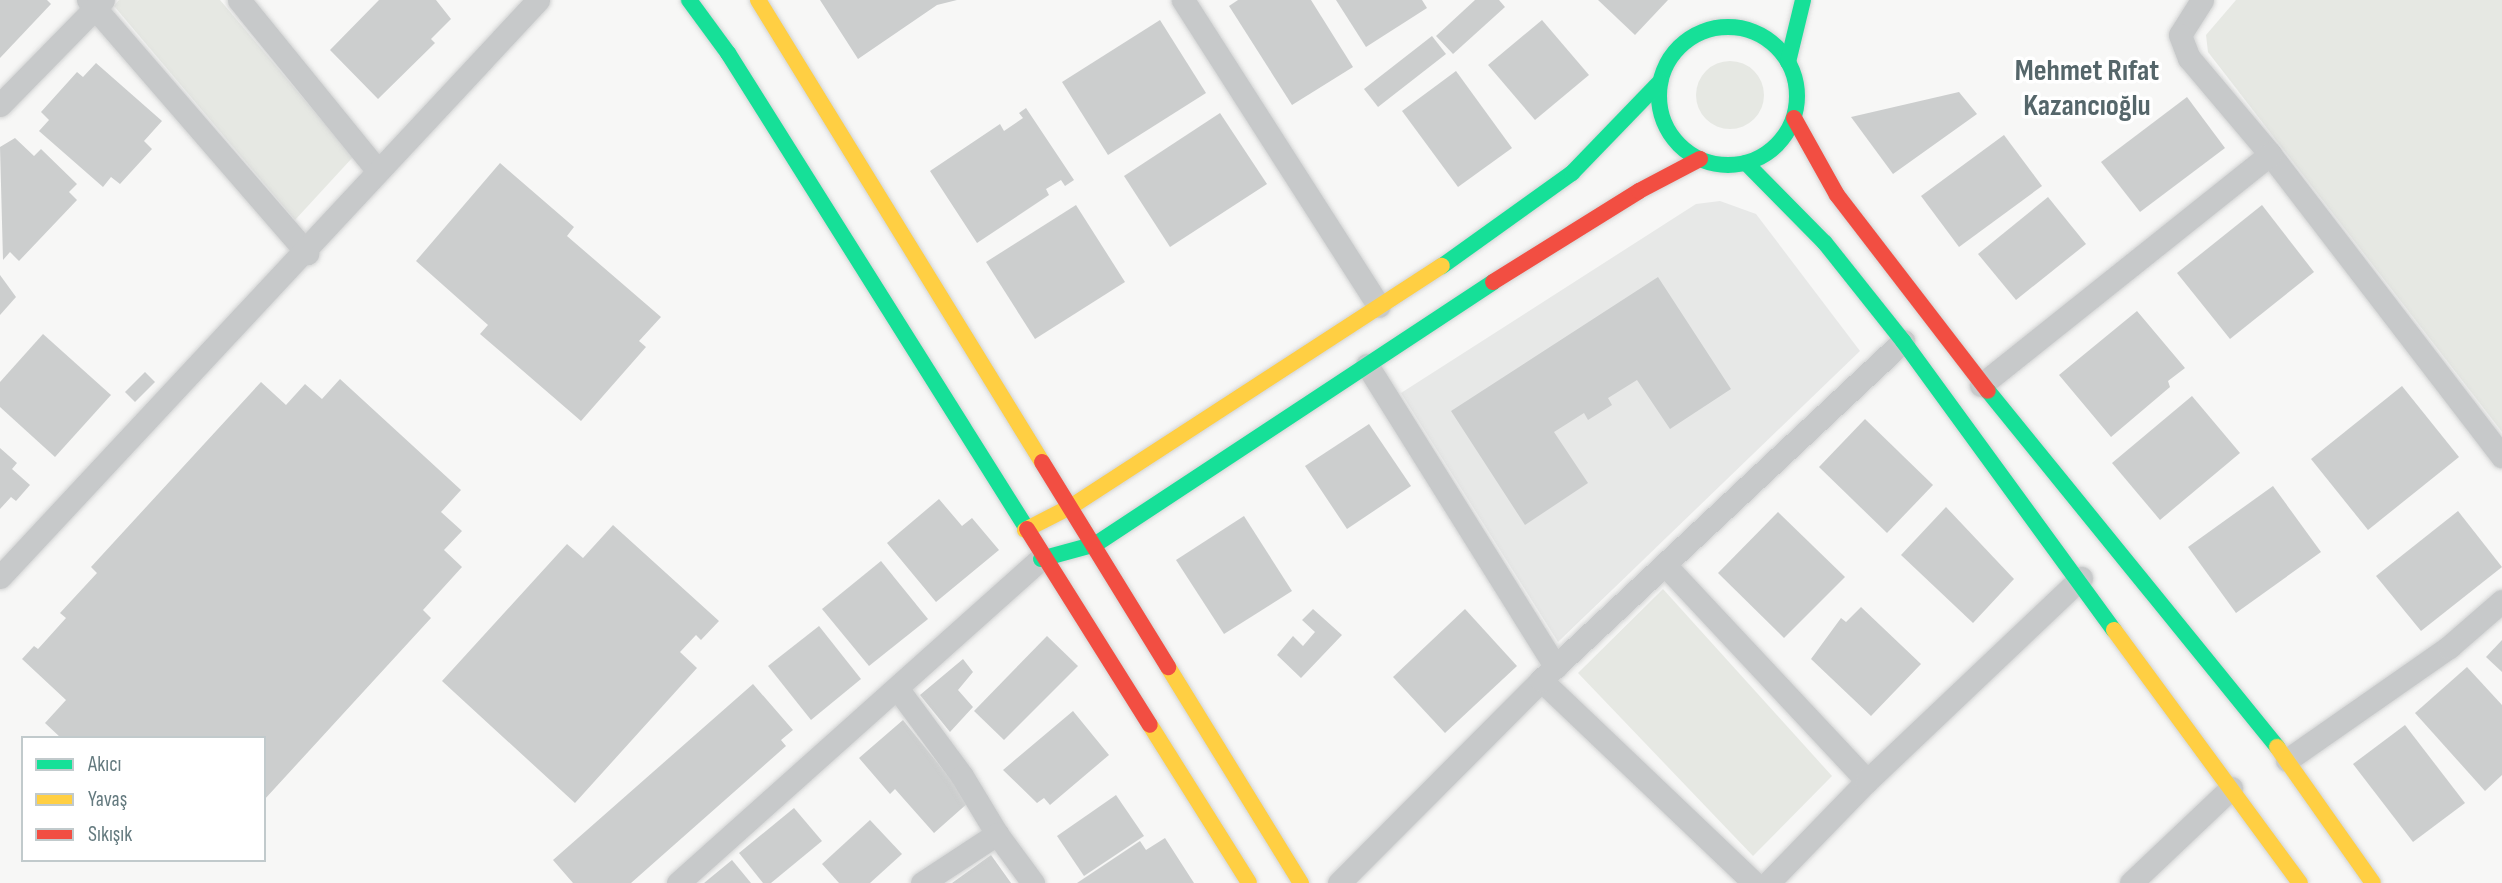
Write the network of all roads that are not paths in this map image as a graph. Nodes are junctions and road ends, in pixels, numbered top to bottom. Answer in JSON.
{"nodes":[{"id":1,"x":239,"y":0,"type":"edge"},
{"id":2,"x":538,"y":0,"type":"edge"},
{"id":3,"x":689,"y":0,"type":"edge"},
{"id":4,"x":758,"y":0,"type":"edge"},
{"id":5,"x":1803,"y":0,"type":"edge"},
{"id":6,"x":2202,"y":0,"type":"edge"},
{"id":7,"x":95,"y":3,"type":"edge"},
{"id":8,"x":1194,"y":4,"type":"edge"},
{"id":9,"x":1732,"y":9,"type":"dead end"},
{"id":10,"x":1723,"y":27,"type":"junction"},
{"id":11,"x":1788,"y":62,"type":"junction"},
{"id":12,"x":1660,"y":82,"type":"junction"},
{"id":13,"x":0,"y":105,"type":"edge"},
{"id":14,"x":1794,"y":118,"type":"junction"},
{"id":15,"x":2270,"y":154,"type":"junction"},
{"id":16,"x":1700,"y":159,"type":"junction"},
{"id":17,"x":1746,"y":163,"type":"junction"},
{"id":18,"x":378,"y":171,"type":"junction"},
{"id":19,"x":307,"y":253,"type":"junction"},
{"id":20,"x":1379,"y":306,"type":"junction"},
{"id":21,"x":1903,"y":341,"type":"junction"},
{"id":22,"x":1367,"y":365,"type":"junction"},
{"id":23,"x":1981,"y":385,"type":"junction"},
{"id":24,"x":2502,"y":456,"type":"edge"},
{"id":25,"x":1072,"y":506,"type":"junction"},
{"id":26,"x":1025,"y":530,"type":"junction"},
{"id":27,"x":1096,"y":544,"type":"junction"},
{"id":28,"x":1041,"y":559,"type":"junction"},
{"id":29,"x":1666,"y":566,"type":"junction"},
{"id":30,"x":0,"y":577,"type":"edge"},
{"id":31,"x":2081,"y":578,"type":"junction"},
{"id":32,"x":2502,"y":601,"type":"edge"},
{"id":33,"x":1548,"y":673,"type":"junction"},
{"id":34,"x":897,"y":688,"type":"junction"},
{"id":35,"x":2287,"y":760,"type":"junction"},
{"id":36,"x":1867,"y":781,"type":"junction"},
{"id":37,"x":2231,"y":788,"type":"junction"},
{"id":38,"x":997,"y":834,"type":"junction"},
{"id":39,"x":678,"y":883,"type":"edge"},
{"id":40,"x":922,"y":883,"type":"edge"},
{"id":41,"x":1033,"y":883,"type":"edge"},
{"id":42,"x":1249,"y":883,"type":"edge"},
{"id":43,"x":1301,"y":883,"type":"edge"},
{"id":44,"x":1339,"y":883,"type":"edge"},
{"id":45,"x":1754,"y":883,"type":"edge"},
{"id":46,"x":1768,"y":883,"type":"edge"},
{"id":47,"x":2131,"y":883,"type":"edge"},
{"id":48,"x":2300,"y":883,"type":"edge"},
{"id":49,"x":2373,"y":883,"type":"edge"}],
"edges":[{"from":1,"to":18,"type":"street"},
{"from":2,"to":18,"type":"street"},
{"from":3,"to":26,"type":"street"},
{"from":4,"to":25,"type":"street"},
{"from":5,"to":11,"type":"street"},
{"from":6,"to":15,"type":"street"},
{"from":7,"to":13,"type":"street"},
{"from":7,"to":19,"type":"street"},
{"from":8,"to":20,"type":"street"},
{"from":9,"to":10,"type":"street"},
{"from":10,"to":11,"type":"street"},
{"from":10,"to":12,"type":"street"},
{"from":11,"to":14,"type":"street"},
{"from":12,"to":16,"type":"street"},
{"from":12,"to":20,"type":"street"},
{"from":14,"to":17,"type":"street"},
{"from":14,"to":23,"type":"street"},
{"from":15,"to":23,"type":"street"},
{"from":15,"to":24,"type":"street"},
{"from":16,"to":17,"type":"street"},
{"from":16,"to":22,"type":"street"},
{"from":17,"to":21,"type":"street"},
{"from":18,"to":19,"type":"street"},
{"from":19,"to":30,"type":"street"},
{"from":20,"to":25,"type":"street"},
{"from":21,"to":29,"type":"street"},
{"from":21,"to":31,"type":"street"},
{"from":22,"to":27,"type":"street"},
{"from":22,"to":33,"type":"street"},
{"from":23,"to":35,"type":"street"},
{"from":25,"to":26,"type":"street"},
{"from":25,"to":27,"type":"street"},
{"from":26,"to":28,"type":"street"},
{"from":27,"to":28,"type":"street"},
{"from":27,"to":43,"type":"street"},
{"from":28,"to":34,"type":"street"},
{"from":28,"to":42,"type":"street"},
{"from":29,"to":33,"type":"street"},
{"from":29,"to":36,"type":"street"},
{"from":31,"to":36,"type":"street"},
{"from":31,"to":37,"type":"street"},
{"from":32,"to":35,"type":"street"},
{"from":33,"to":44,"type":"street"},
{"from":33,"to":45,"type":"street"},
{"from":34,"to":38,"type":"street"},
{"from":34,"to":39,"type":"street"},
{"from":35,"to":49,"type":"street"},
{"from":36,"to":46,"type":"street"},
{"from":37,"to":47,"type":"street"},
{"from":37,"to":48,"type":"street"},
{"from":38,"to":40,"type":"street"},
{"from":38,"to":41,"type":"street"}]}
